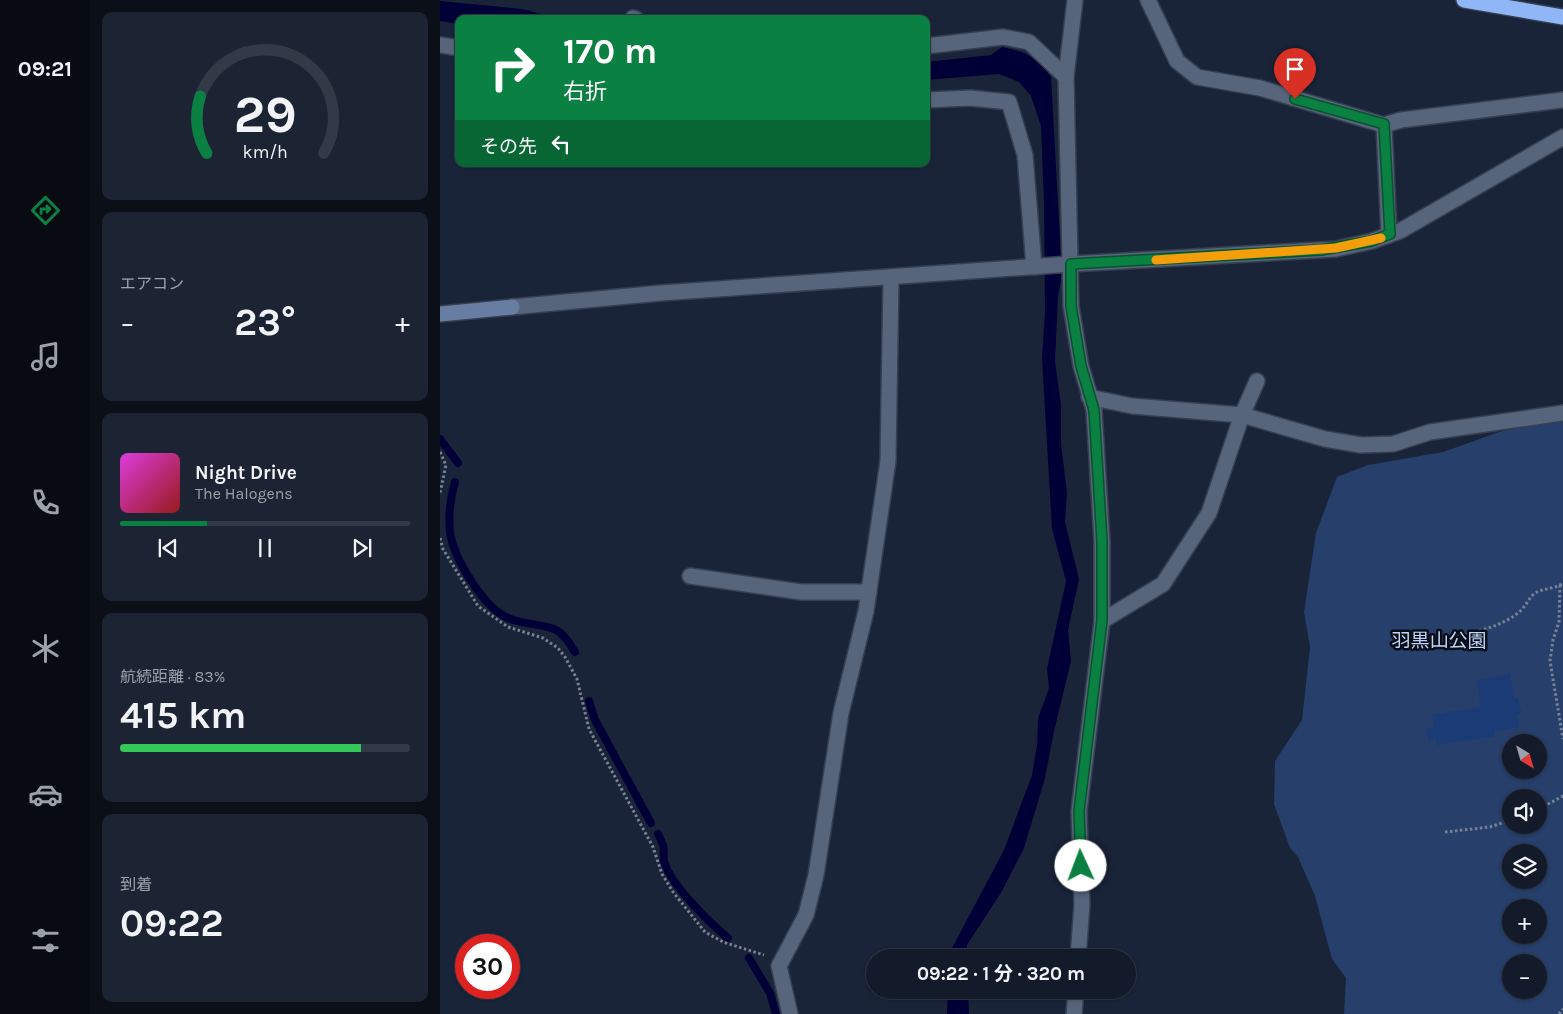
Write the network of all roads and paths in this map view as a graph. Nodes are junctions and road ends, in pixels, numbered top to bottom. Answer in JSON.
{"nodes":[{"id":1,"x":1075,"y":0,"type":"edge"},
{"id":2,"x":1148,"y":0,"type":"edge"},
{"id":3,"x":1464,"y":0,"type":"edge"},
{"id":4,"x":1563,"y":17,"type":"edge"},
{"id":5,"x":440,"y":45,"type":"edge"},
{"id":6,"x":930,"y":46,"type":"edge"},
{"id":7,"x":455,"y":47,"type":"edge"},
{"id":8,"x":1066,"y":77,"type":"junction"},
{"id":9,"x":930,"y":100,"type":"edge"},
{"id":10,"x":1563,"y":100,"type":"edge"},
{"id":11,"x":1384,"y":124,"type":"junction"},
{"id":12,"x":1563,"y":137,"type":"edge"},
{"id":13,"x":1390,"y":234,"type":"junction"},
{"id":14,"x":1068,"y":264,"type":"junction"},
{"id":15,"x":1039,"y":266,"type":"junction"},
{"id":16,"x":890,"y":277,"type":"junction"},
{"id":17,"x":440,"y":314,"type":"edge"},
{"id":18,"x":1257,"y":381,"type":"dead end"},
{"id":19,"x":1089,"y":397,"type":"junction"},
{"id":20,"x":1563,"y":413,"type":"edge"},
{"id":21,"x":1242,"y":415,"type":"junction"},
{"id":22,"x":440,"y":452,"type":"edge"},
{"id":23,"x":440,"y":493,"type":"edge"},
{"id":24,"x":440,"y":538,"type":"edge"},
{"id":25,"x":690,"y":576,"type":"dead end"},
{"id":26,"x":1561,"y":584,"type":"edge"},
{"id":27,"x":869,"y":592,"type":"junction"},
{"id":28,"x":1102,"y":620,"type":"junction"},
{"id":29,"x":1450,"y":638,"type":"dead end"},
{"id":30,"x":1563,"y":739,"type":"edge"},
{"id":31,"x":1563,"y":796,"type":"edge"},
{"id":32,"x":1547,"y":805,"type":"edge"},
{"id":33,"x":1502,"y":823,"type":"edge"},
{"id":34,"x":1445,"y":832,"type":"dead end"},
{"id":35,"x":1079,"y":949,"type":"edge"},
{"id":36,"x":779,"y":966,"type":"junction"},
{"id":37,"x":1075,"y":999,"type":"edge"},
{"id":38,"x":1563,"y":1009,"type":"edge"},
{"id":39,"x":790,"y":1014,"type":"edge"},
{"id":40,"x":1074,"y":1014,"type":"edge"},
{"id":41,"x":1559,"y":1014,"type":"edge"}],
"edges":[{"from":1,"to":8,"type":"street"},
{"from":2,"to":11,"type":"street"},
{"from":3,"to":4,"type":"highway"},
{"from":5,"to":7,"type":"street"},
{"from":6,"to":8,"type":"street"},
{"from":8,"to":14,"type":"street"},
{"from":9,"to":15,"type":"street"},
{"from":10,"to":11,"type":"street"},
{"from":11,"to":13,"type":"street"},
{"from":12,"to":13,"type":"street"},
{"from":13,"to":14,"type":"street"},
{"from":14,"to":15,"type":"street"},
{"from":14,"to":19,"type":"street"},
{"from":15,"to":16,"type":"street"},
{"from":16,"to":17,"type":"street"},
{"from":16,"to":27,"type":"street"},
{"from":18,"to":21,"type":"street"},
{"from":19,"to":21,"type":"street"},
{"from":19,"to":28,"type":"street"},
{"from":20,"to":21,"type":"street"},
{"from":21,"to":28,"type":"street"},
{"from":22,"to":23,"type":"path"},
{"from":24,"to":36,"type":"path"},
{"from":25,"to":27,"type":"street"},
{"from":26,"to":29,"type":"path"},
{"from":26,"to":30,"type":"path"},
{"from":27,"to":36,"type":"street"},
{"from":28,"to":35,"type":"street"},
{"from":31,"to":32,"type":"path"},
{"from":33,"to":34,"type":"path"},
{"from":36,"to":39,"type":"street"},
{"from":37,"to":40,"type":"street"},
{"from":38,"to":41,"type":"path"}]}
